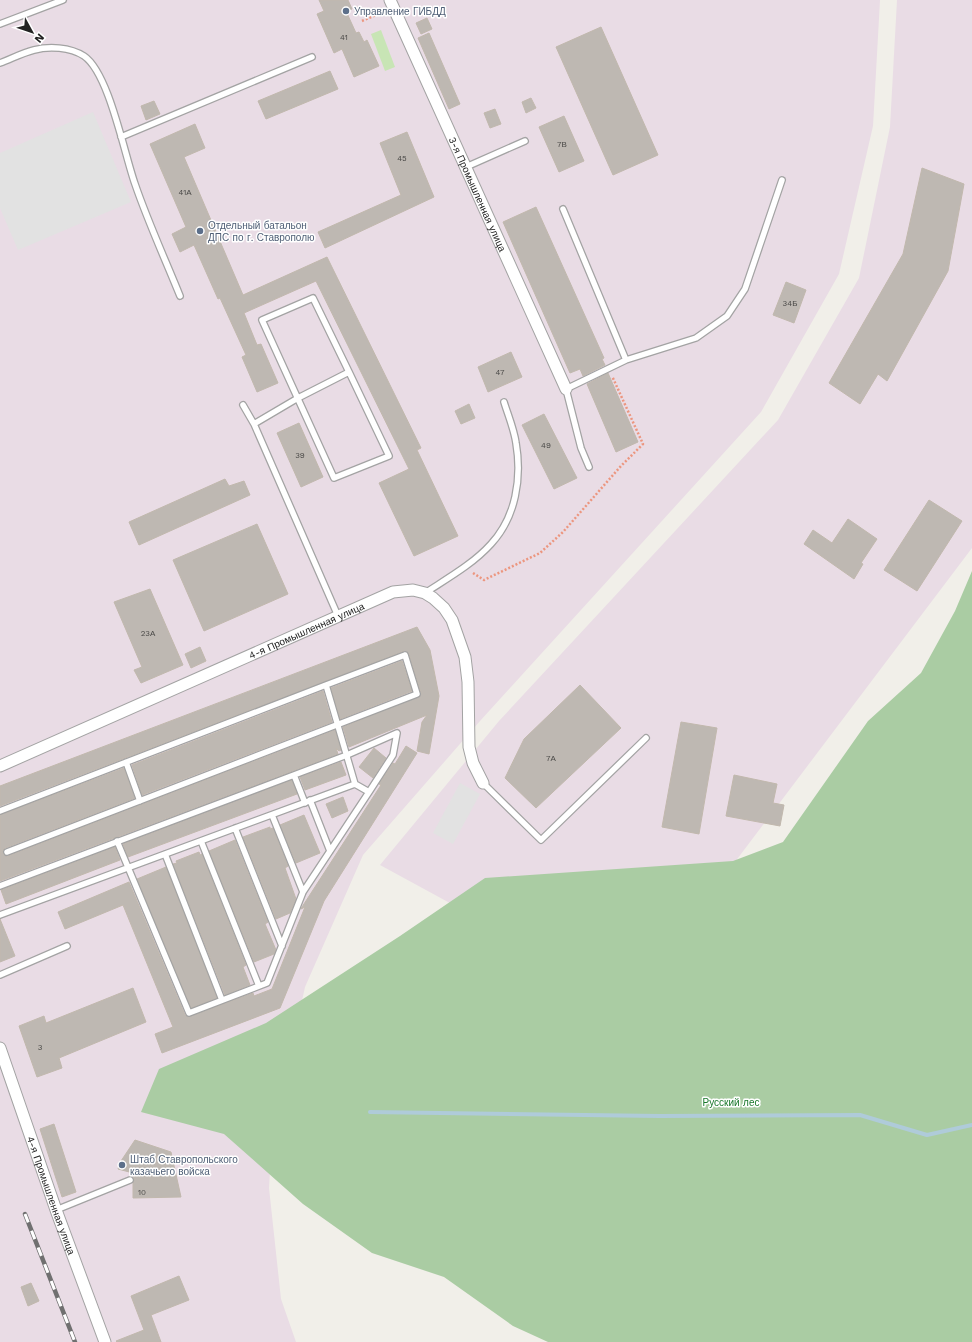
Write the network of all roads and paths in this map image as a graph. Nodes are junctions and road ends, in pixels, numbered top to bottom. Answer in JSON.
{"nodes":[{"id":1,"x":63,"y":0,"type":"edge"},
{"id":2,"x":392,"y":4,"type":"edge"},
{"id":3,"x":362,"y":21,"type":"dead end"},
{"id":4,"x":0,"y":24,"type":"edge"},
{"id":5,"x":312,"y":57,"type":"dead end"},
{"id":6,"x":0,"y":63,"type":"edge"},
{"id":7,"x":121,"y":137,"type":"junction"},
{"id":8,"x":525,"y":141,"type":"dead end"},
{"id":9,"x":466,"y":167,"type":"junction"},
{"id":10,"x":782,"y":180,"type":"dead end"},
{"id":11,"x":563,"y":209,"type":"dead end"},
{"id":12,"x":180,"y":296,"type":"dead end"},
{"id":13,"x":626,"y":360,"type":"junction"},
{"id":14,"x":609,"y":369,"type":"junction"},
{"id":15,"x":349,"y":372,"type":"junction"},
{"id":16,"x":566,"y":389,"type":"junction"},
{"id":17,"x":298,"y":398,"type":"junction"},
{"id":18,"x":504,"y":402,"type":"dead end"},
{"id":19,"x":243,"y":405,"type":"dead end"},
{"id":20,"x":254,"y":424,"type":"junction"},
{"id":21,"x":589,"y":467,"type":"dead end"},
{"id":22,"x":464,"y":567,"type":"junction"},
{"id":23,"x":425,"y":593,"type":"junction"},
{"id":24,"x":338,"y":616,"type":"junction"},
{"id":25,"x":326,"y":685,"type":"junction"},
{"id":26,"x":338,"y":725,"type":"junction"},
{"id":27,"x":646,"y":738,"type":"dead end"},
{"id":28,"x":347,"y":755,"type":"junction"},
{"id":29,"x":126,"y":762,"type":"junction"},
{"id":30,"x":0,"y":766,"type":"edge"},
{"id":31,"x":294,"y":775,"type":"junction"},
{"id":32,"x":483,"y":783,"type":"joint"},
{"id":33,"x":355,"y":784,"type":"junction"},
{"id":34,"x":369,"y":792,"type":"junction"},
{"id":35,"x":140,"y":801,"type":"junction"},
{"id":36,"x":307,"y":802,"type":"junction"},
{"id":37,"x":0,"y":811,"type":"edge"},
{"id":38,"x":272,"y":815,"type":"junction"},
{"id":39,"x":235,"y":828,"type":"junction"},
{"id":40,"x":201,"y":841,"type":"junction"},
{"id":41,"x":117,"y":842,"type":"junction"},
{"id":42,"x":330,"y":851,"type":"junction"},
{"id":43,"x":7,"y":852,"type":"dead end"},
{"id":44,"x":165,"y":854,"type":"junction"},
{"id":45,"x":128,"y":868,"type":"junction"},
{"id":46,"x":0,"y":886,"type":"edge"},
{"id":47,"x":303,"y":892,"type":"junction"},
{"id":48,"x":0,"y":915,"type":"edge"},
{"id":49,"x":67,"y":946,"type":"dead end"},
{"id":50,"x":282,"y":946,"type":"junction"},
{"id":51,"x":0,"y":975,"type":"edge"},
{"id":52,"x":259,"y":986,"type":"junction"},
{"id":53,"x":222,"y":1000,"type":"junction"},
{"id":54,"x":0,"y":1048,"type":"edge"},
{"id":55,"x":130,"y":1180,"type":"dead end"},
{"id":56,"x":56,"y":1210,"type":"junction"},
{"id":57,"x":105,"y":1342,"type":"edge"}],
"edges":[{"from":1,"to":4,"type":"lane"},
{"from":2,"to":3,"type":"path"},
{"from":2,"to":9,"type":"street","name":"3-я Промышленная улица"},
{"from":5,"to":7,"type":"lane"},
{"from":6,"to":7,"type":"lane"},
{"from":7,"to":12,"type":"lane"},
{"from":8,"to":9,"type":"lane"},
{"from":9,"to":16,"type":"street","name":"3-я Промышленная улица"},
{"from":10,"to":13,"type":"lane"},
{"from":11,"to":13,"type":"lane"},
{"from":13,"to":14,"type":"lane"},
{"from":14,"to":16,"type":"lane"},
{"from":14,"to":22,"type":"path"},
{"from":15,"to":17,"type":"lane"},
{"from":15,"to":17,"type":"lane"},
{"from":15,"to":17,"type":"lane"},
{"from":16,"to":21,"type":"lane"},
{"from":17,"to":20,"type":"lane"},
{"from":18,"to":22,"type":"lane"},
{"from":19,"to":20,"type":"lane"},
{"from":20,"to":24,"type":"lane"},
{"from":22,"to":23,"type":"lane"},
{"from":23,"to":24,"type":"street","name":"4-я Промышленная улица"},
{"from":23,"to":32,"type":"street"},
{"from":24,"to":30,"type":"street","name":"4-я Промышленная улица"},
{"from":25,"to":26,"type":"lane"},
{"from":25,"to":26,"type":"lane"},
{"from":25,"to":29,"type":"lane"},
{"from":26,"to":28,"type":"lane"},
{"from":26,"to":35,"type":"lane"},
{"from":27,"to":32,"type":"lane"},
{"from":28,"to":31,"type":"lane"},
{"from":28,"to":33,"type":"lane"},
{"from":28,"to":34,"type":"lane"},
{"from":29,"to":35,"type":"lane"},
{"from":29,"to":37,"type":"lane"},
{"from":31,"to":36,"type":"lane"},
{"from":31,"to":41,"type":"lane"},
{"from":33,"to":34,"type":"lane"},
{"from":33,"to":36,"type":"lane"},
{"from":34,"to":42,"type":"lane"},
{"from":35,"to":43,"type":"lane"},
{"from":36,"to":38,"type":"lane"},
{"from":36,"to":42,"type":"lane"},
{"from":38,"to":39,"type":"lane"},
{"from":38,"to":47,"type":"lane"},
{"from":39,"to":40,"type":"lane"},
{"from":39,"to":50,"type":"lane"},
{"from":40,"to":44,"type":"lane"},
{"from":40,"to":52,"type":"lane"},
{"from":41,"to":45,"type":"lane"},
{"from":41,"to":46,"type":"lane"},
{"from":42,"to":47,"type":"lane"},
{"from":44,"to":45,"type":"lane"},
{"from":44,"to":53,"type":"lane"},
{"from":45,"to":48,"type":"lane"},
{"from":45,"to":53,"type":"lane"},
{"from":47,"to":50,"type":"lane"},
{"from":49,"to":51,"type":"lane"},
{"from":50,"to":52,"type":"lane"},
{"from":52,"to":53,"type":"lane"},
{"from":54,"to":56,"type":"street","name":"4-я Промышленная улица"},
{"from":55,"to":56,"type":"lane"},
{"from":56,"to":57,"type":"street","name":"4-я Промышленная улица"}]}
